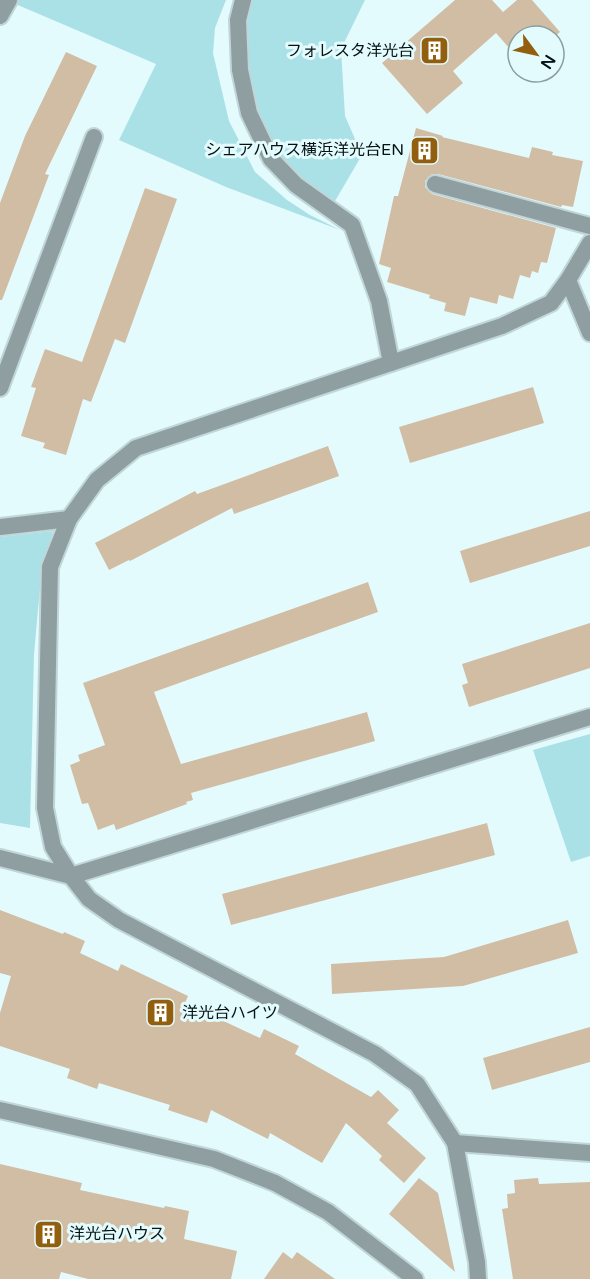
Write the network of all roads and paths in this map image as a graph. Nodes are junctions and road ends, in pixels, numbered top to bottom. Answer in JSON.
{"nodes":[{"id":1,"x":9,"y":0,"type":"edge"},
{"id":2,"x":243,"y":0,"type":"edge"},
{"id":3,"x":0,"y":16,"type":"edge"},
{"id":4,"x":94,"y":138,"type":"dead end"},
{"id":5,"x":435,"y":184,"type":"dead end"},
{"id":6,"x":590,"y":226,"type":"edge"},
{"id":7,"x":590,"y":243,"type":"edge"},
{"id":8,"x":568,"y":280,"type":"junction"},
{"id":9,"x":590,"y":333,"type":"edge"},
{"id":10,"x":392,"y":363,"type":"junction"},
{"id":11,"x":0,"y":388,"type":"edge"},
{"id":12,"x":69,"y":519,"type":"junction"},
{"id":13,"x":0,"y":527,"type":"edge"},
{"id":14,"x":590,"y":717,"type":"edge"},
{"id":15,"x":0,"y":858,"type":"edge"},
{"id":16,"x":71,"y":876,"type":"junction"},
{"id":17,"x":0,"y":1110,"type":"edge"},
{"id":18,"x":454,"y":1143,"type":"junction"},
{"id":19,"x":590,"y":1153,"type":"edge"},
{"id":20,"x":415,"y":1279,"type":"edge"},
{"id":21,"x":478,"y":1279,"type":"edge"}],
"edges":[{"from":1,"to":3,"type":"street"},
{"from":2,"to":10,"type":"street"},
{"from":4,"to":11,"type":"street"},
{"from":5,"to":6,"type":"street"},
{"from":7,"to":8,"type":"street"},
{"from":8,"to":9,"type":"street"},
{"from":8,"to":10,"type":"street"},
{"from":10,"to":12,"type":"street"},
{"from":12,"to":13,"type":"street"},
{"from":12,"to":16,"type":"street"},
{"from":14,"to":16,"type":"street"},
{"from":15,"to":16,"type":"street"},
{"from":16,"to":18,"type":"street"},
{"from":17,"to":20,"type":"street"},
{"from":18,"to":19,"type":"street"},
{"from":18,"to":21,"type":"street"}]}
